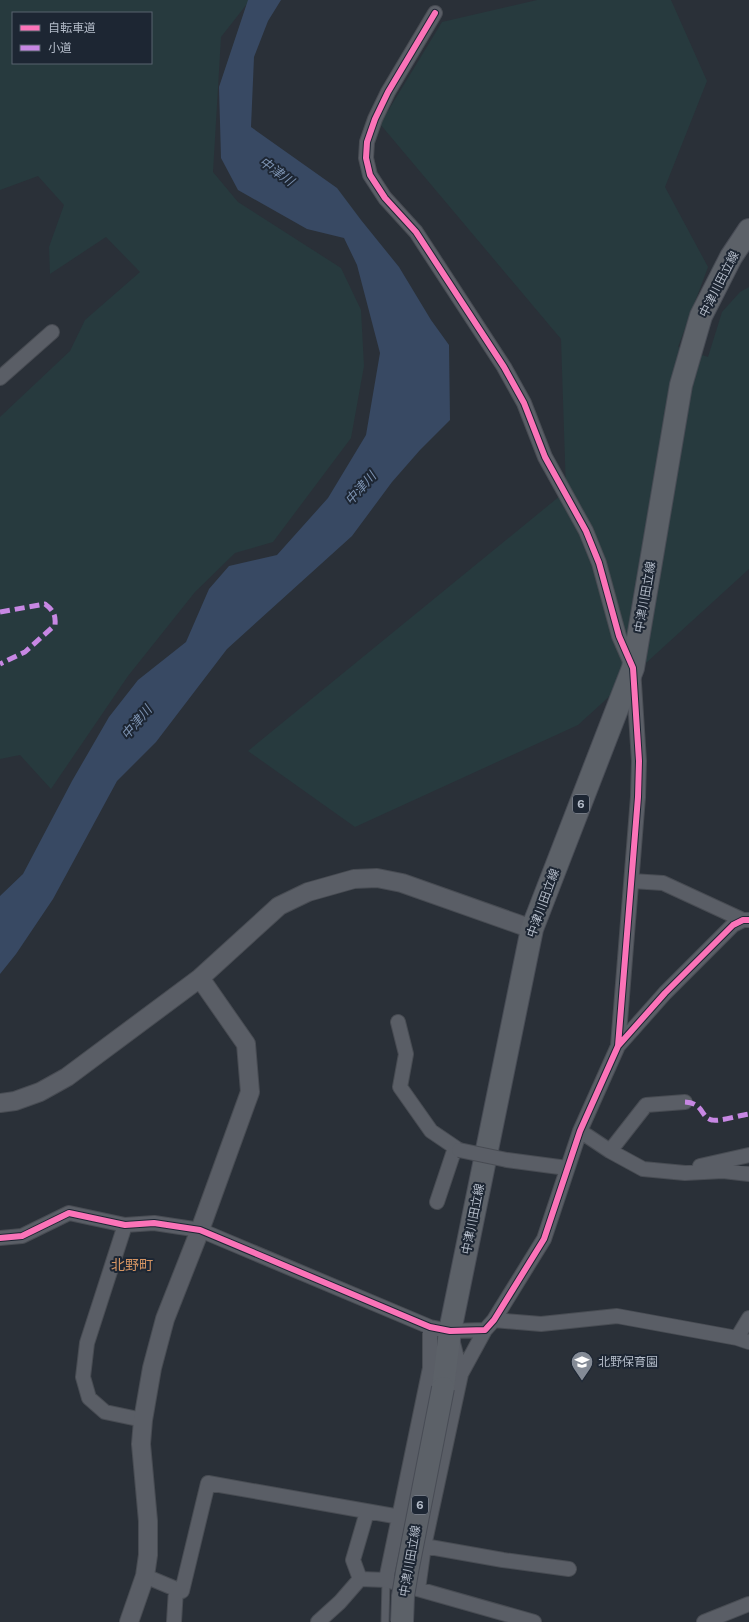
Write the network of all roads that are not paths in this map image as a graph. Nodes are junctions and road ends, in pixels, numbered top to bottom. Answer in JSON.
{"nodes":[{"id":1,"x":435,"y":13,"type":"dead end"},
{"id":2,"x":749,"y":230,"type":"edge"},
{"id":3,"x":52,"y":332,"type":"dead end"},
{"id":4,"x":0,"y":378,"type":"edge"},
{"id":5,"x":634,"y":668,"type":"junction"},
{"id":6,"x":632,"y":881,"type":"junction"},
{"id":7,"x":746,"y":920,"type":"edge"},
{"id":8,"x":532,"y":929,"type":"junction"},
{"id":9,"x":200,"y":978,"type":"junction"},
{"id":10,"x":398,"y":1022,"type":"dead end"},
{"id":11,"x":618,"y":1046,"type":"junction"},
{"id":12,"x":685,"y":1102,"type":"dead end"},
{"id":13,"x":0,"y":1103,"type":"edge"},
{"id":14,"x":580,"y":1131,"type":"junction"},
{"id":15,"x":457,"y":1149,"type":"junction"},
{"id":16,"x":610,"y":1152,"type":"junction"},
{"id":17,"x":749,"y":1155,"type":"edge"},
{"id":18,"x":567,"y":1168,"type":"junction"},
{"id":19,"x":685,"y":1173,"type":"junction"},
{"id":20,"x":749,"y":1174,"type":"edge"},
{"id":21,"x":437,"y":1202,"type":"dead end"},
{"id":22,"x":125,"y":1225,"type":"junction"},
{"id":23,"x":200,"y":1230,"type":"junction"},
{"id":24,"x":0,"y":1238,"type":"edge"},
{"id":25,"x":749,"y":1318,"type":"edge"},
{"id":26,"x":490,"y":1325,"type":"junction"},
{"id":27,"x":440,"y":1329,"type":"junction"},
{"id":28,"x":743,"y":1340,"type":"edge"},
{"id":29,"x":461,"y":1374,"type":"junction"},
{"id":30,"x":143,"y":1420,"type":"junction"},
{"id":31,"x":367,"y":1512,"type":"junction"},
{"id":32,"x":400,"y":1516,"type":"junction"},
{"id":33,"x":424,"y":1546,"type":"junction"},
{"id":34,"x":569,"y":1569,"type":"dead end"},
{"id":35,"x":145,"y":1576,"type":"junction"},
{"id":36,"x":360,"y":1579,"type":"junction"},
{"id":37,"x":386,"y":1580,"type":"junction"},
{"id":38,"x":176,"y":1589,"type":"junction"},
{"id":39,"x":418,"y":1589,"type":"junction"},
{"id":40,"x":749,"y":1604,"type":"edge"},
{"id":41,"x":129,"y":1622,"type":"edge"},
{"id":42,"x":174,"y":1622,"type":"edge"},
{"id":43,"x":318,"y":1622,"type":"edge"},
{"id":44,"x":385,"y":1622,"type":"edge"},
{"id":45,"x":402,"y":1622,"type":"edge"},
{"id":46,"x":534,"y":1622,"type":"edge"},
{"id":47,"x":704,"y":1622,"type":"edge"}],
"edges":[{"from":1,"to":5,"type":"street"},
{"from":2,"to":5,"type":"main road","name":"中津川田立線","number":"6"},
{"from":3,"to":4,"type":"street"},
{"from":5,"to":6,"type":"street"},
{"from":5,"to":8,"type":"main road","name":"中津川田立線","number":"6"},
{"from":6,"to":7,"type":"street"},
{"from":6,"to":11,"type":"street"},
{"from":7,"to":11,"type":"street"},
{"from":8,"to":9,"type":"street"},
{"from":8,"to":27,"type":"main road","name":"中津川田立線","number":"6"},
{"from":9,"to":13,"type":"street"},
{"from":9,"to":23,"type":"street"},
{"from":10,"to":15,"type":"street"},
{"from":11,"to":14,"type":"street"},
{"from":12,"to":16,"type":"street"},
{"from":14,"to":16,"type":"street"},
{"from":14,"to":18,"type":"street"},
{"from":15,"to":18,"type":"street","bridge":true},
{"from":15,"to":21,"type":"street"},
{"from":16,"to":19,"type":"street"},
{"from":17,"to":19,"type":"street"},
{"from":18,"to":26,"type":"street"},
{"from":19,"to":20,"type":"street"},
{"from":22,"to":23,"type":"street"},
{"from":22,"to":24,"type":"street"},
{"from":22,"to":30,"type":"street"},
{"from":23,"to":27,"type":"street"},
{"from":23,"to":30,"type":"street"},
{"from":25,"to":28,"type":"street"},
{"from":26,"to":27,"type":"street"},
{"from":26,"to":28,"type":"street"},
{"from":26,"to":29,"type":"street"},
{"from":27,"to":29,"type":"street"},
{"from":27,"to":32,"type":"street"},
{"from":27,"to":45,"type":"main road","name":"中津川田立線","number":"6","bridge":true},
{"from":29,"to":33,"type":"street"},
{"from":30,"to":35,"type":"street"},
{"from":31,"to":32,"type":"street"},
{"from":31,"to":36,"type":"street"},
{"from":31,"to":38,"type":"street"},
{"from":32,"to":37,"type":"street"},
{"from":33,"to":34,"type":"street"},
{"from":33,"to":39,"type":"street"},
{"from":35,"to":38,"type":"street"},
{"from":35,"to":41,"type":"street"},
{"from":36,"to":37,"type":"street"},
{"from":36,"to":43,"type":"street"},
{"from":37,"to":39,"type":"street"},
{"from":37,"to":44,"type":"lane"},
{"from":38,"to":42,"type":"street"},
{"from":39,"to":46,"type":"street"},
{"from":40,"to":47,"type":"street"}]}
